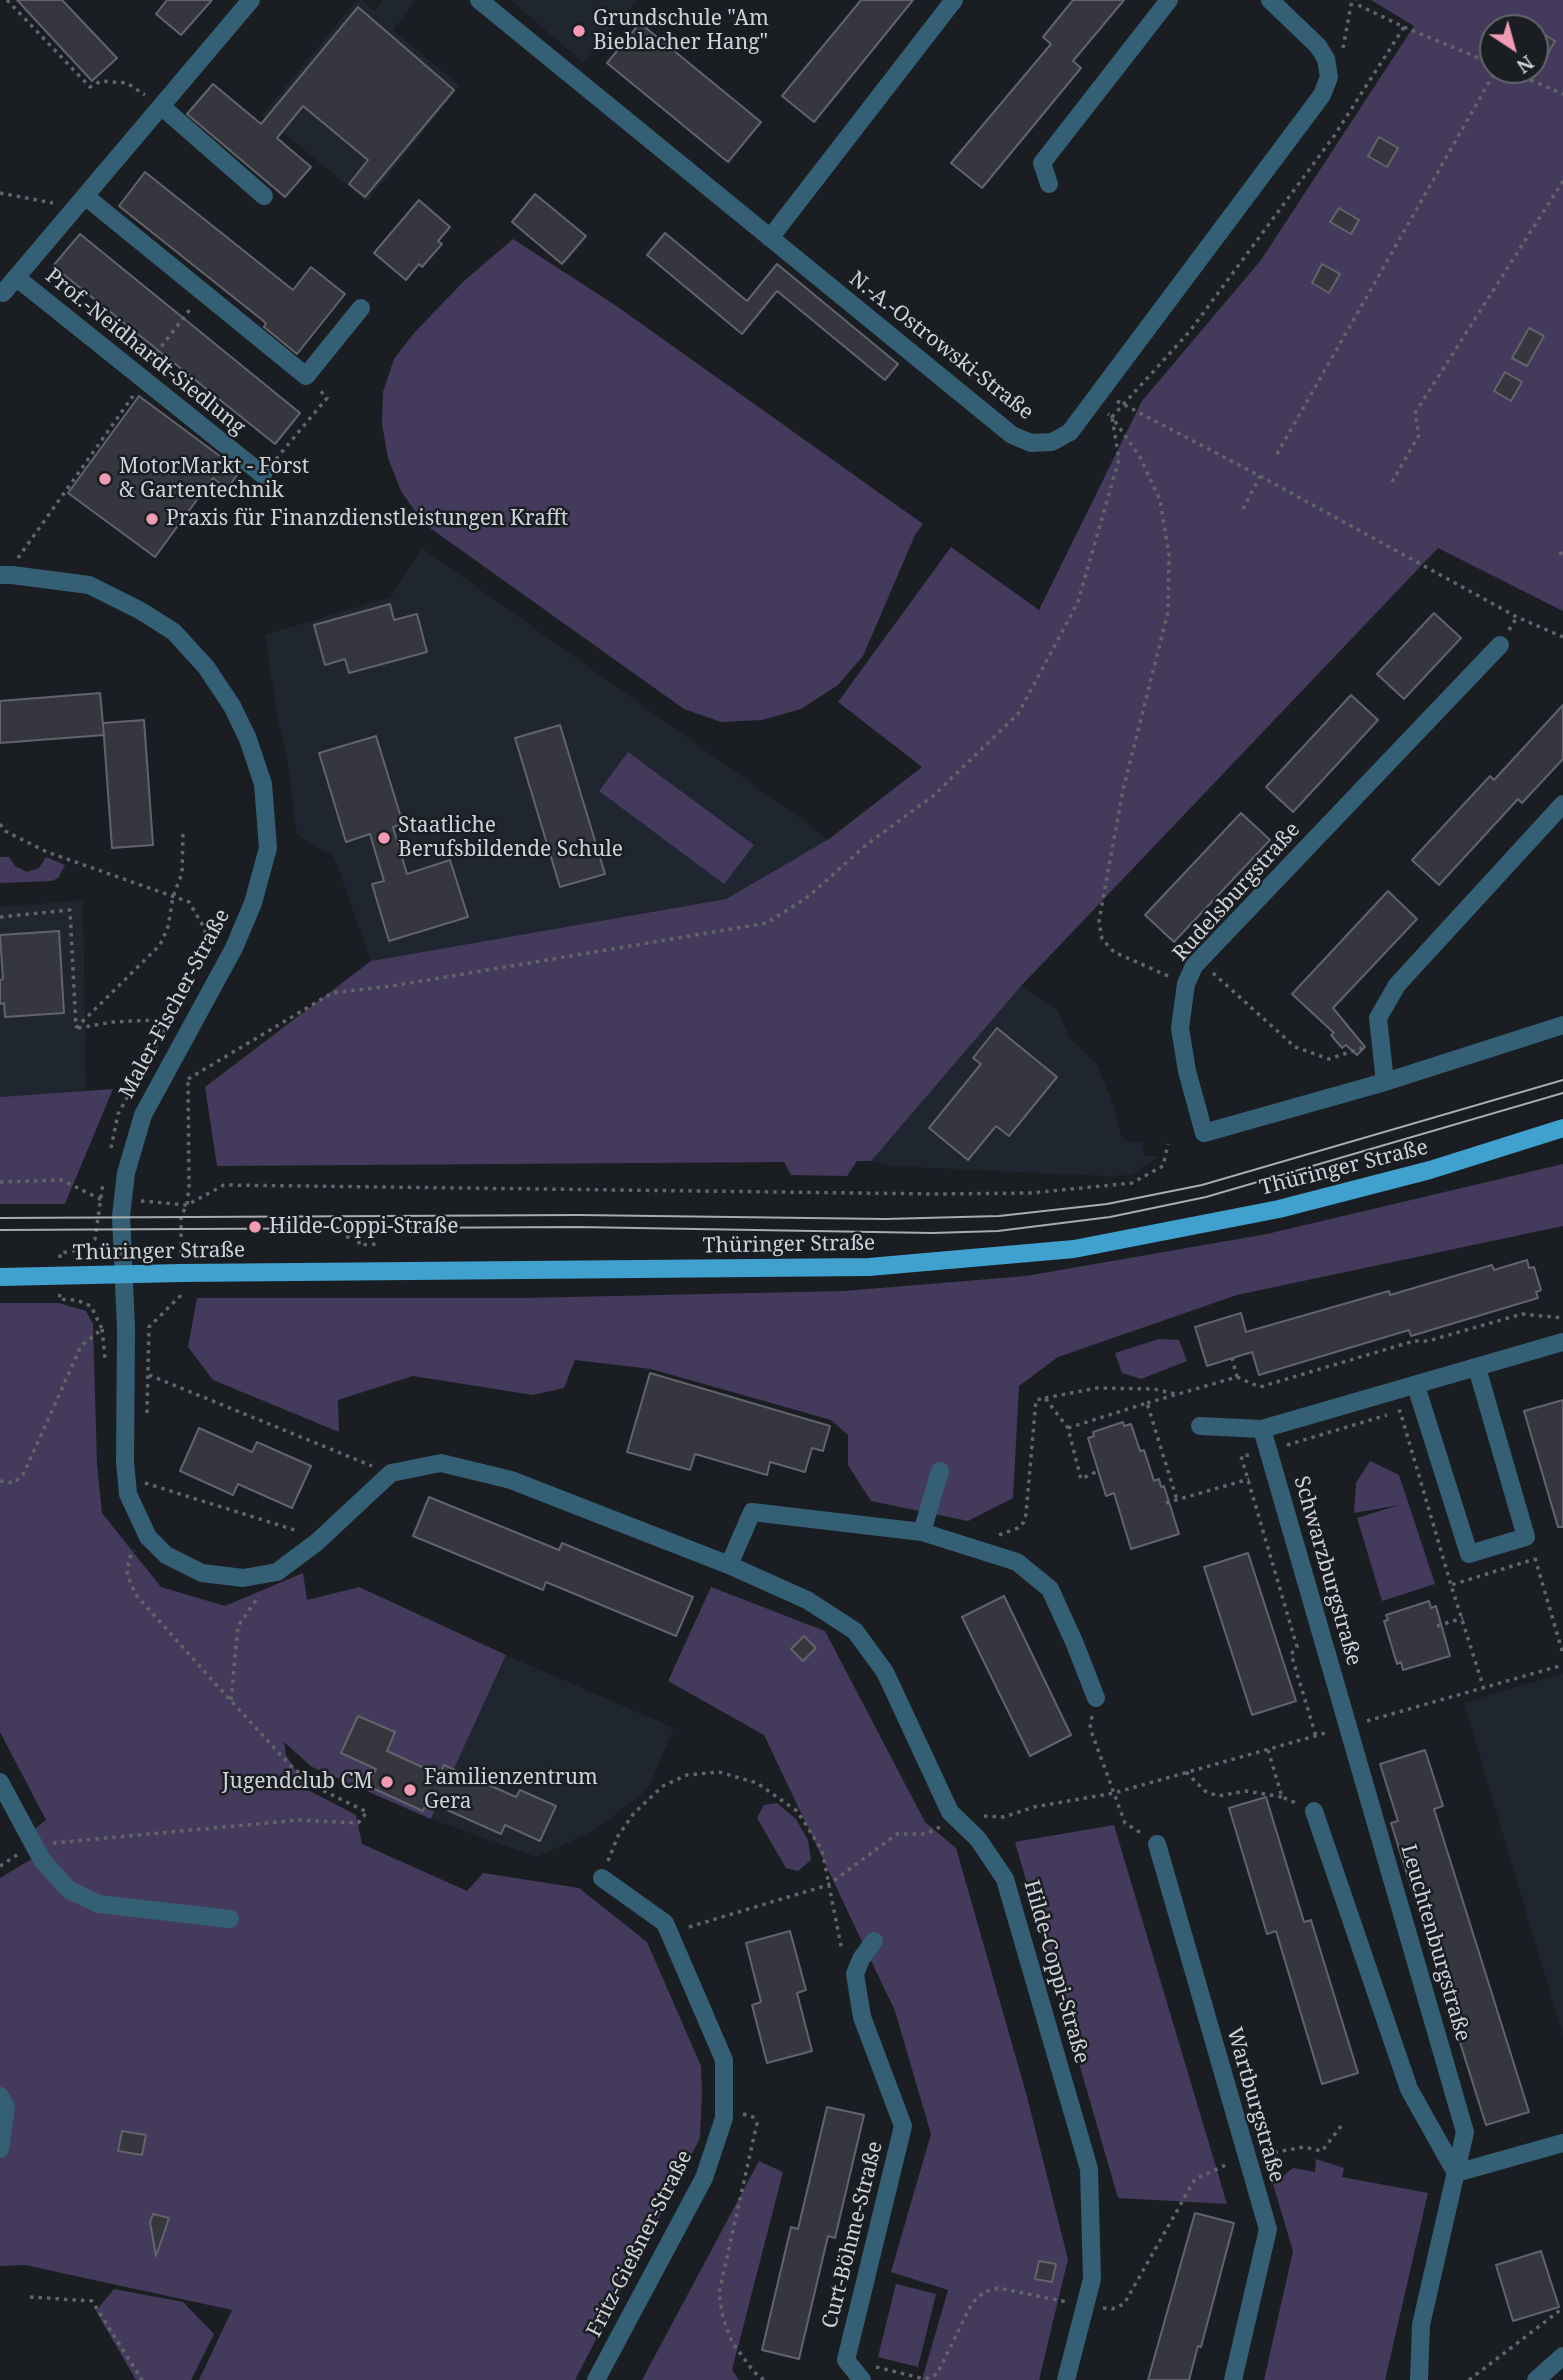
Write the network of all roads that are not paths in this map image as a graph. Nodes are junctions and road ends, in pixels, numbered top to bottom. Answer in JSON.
{"nodes":[{"id":1,"x":251,"y":0,"type":"edge"},
{"id":2,"x":479,"y":0,"type":"edge"},
{"id":3,"x":954,"y":0,"type":"edge"},
{"id":4,"x":1169,"y":0,"type":"edge"},
{"id":5,"x":1270,"y":0,"type":"edge"},
{"id":6,"x":161,"y":106,"type":"junction"},
{"id":7,"x":1049,"y":184,"type":"dead end"},
{"id":8,"x":264,"y":196,"type":"dead end"},
{"id":9,"x":80,"y":202,"type":"junction"},
{"id":10,"x":770,"y":238,"type":"junction"},
{"id":11,"x":17,"y":278,"type":"junction"},
{"id":12,"x":3,"y":293,"type":"dead end"},
{"id":13,"x":362,"y":308,"type":"dead end"},
{"id":14,"x":262,"y":475,"type":"road end"},
{"id":15,"x":0,"y":575,"type":"edge"},
{"id":16,"x":1500,"y":645,"type":"dead end"},
{"id":17,"x":1563,"y":804,"type":"edge"},
{"id":18,"x":1563,"y":1025,"type":"edge"},
{"id":19,"x":1385,"y":1082,"type":"junction"},
{"id":20,"x":1563,"y":1128,"type":"edge"},
{"id":21,"x":123,"y":1274,"type":"junction"},
{"id":22,"x":0,"y":1278,"type":"edge"},
{"id":23,"x":1563,"y":1342,"type":"edge"},
{"id":24,"x":1477,"y":1368,"type":"junction"},
{"id":25,"x":1416,"y":1386,"type":"junction"},
{"id":26,"x":1200,"y":1426,"type":"dead end"},
{"id":27,"x":1262,"y":1429,"type":"junction"},
{"id":28,"x":940,"y":1471,"type":"dead end"},
{"id":29,"x":922,"y":1532,"type":"junction"},
{"id":30,"x":729,"y":1565,"type":"junction"},
{"id":31,"x":1096,"y":1698,"type":"road end"},
{"id":32,"x":1349,"y":1726,"type":"joint"},
{"id":33,"x":0,"y":1782,"type":"edge"},
{"id":34,"x":1314,"y":1811,"type":"road end"},
{"id":35,"x":1157,"y":1844,"type":"road end"},
{"id":36,"x":602,"y":1878,"type":"road end"},
{"id":37,"x":230,"y":1919,"type":"dead end"},
{"id":38,"x":874,"y":1941,"type":"dead end"},
{"id":39,"x":0,"y":2096,"type":"edge"},
{"id":40,"x":1563,"y":2144,"type":"edge"},
{"id":41,"x":0,"y":2149,"type":"edge"},
{"id":42,"x":1456,"y":2173,"type":"junction"},
{"id":43,"x":1563,"y":2357,"type":"edge"},
{"id":44,"x":596,"y":2380,"type":"edge"},
{"id":45,"x":862,"y":2380,"type":"edge"},
{"id":46,"x":1066,"y":2380,"type":"edge"},
{"id":47,"x":1233,"y":2380,"type":"edge"},
{"id":48,"x":1419,"y":2380,"type":"edge"},
{"id":49,"x":1536,"y":2380,"type":"edge"}],
"edges":[{"from":1,"to":6,"type":"street","name":"Prof.-Neidhardt-Siedlung"},
{"from":2,"to":10,"type":"street","name":"N.-A.-Ostrowski-Straße"},
{"from":3,"to":10,"type":"street"},
{"from":4,"to":7,"type":"street"},
{"from":5,"to":10,"type":"street","name":"N.-A.-Ostrowski-Straße"},
{"from":6,"to":8,"type":"street"},
{"from":6,"to":9,"type":"street","name":"Prof.-Neidhardt-Siedlung"},
{"from":9,"to":11,"type":"street","name":"Prof.-Neidhardt-Siedlung"},
{"from":9,"to":13,"type":"street"},
{"from":11,"to":12,"type":"street"},
{"from":11,"to":14,"type":"street","name":"Prof.-Neidhardt-Siedlung"},
{"from":15,"to":21,"type":"street","name":"Maler-Fischer-Straße"},
{"from":16,"to":19,"type":"street","name":"Rudelsburgstraße"},
{"from":17,"to":19,"type":"street"},
{"from":18,"to":19,"type":"street","name":"Rudelsburgstraße"},
{"from":20,"to":21,"type":"main road","name":"Thüringer Straße"},
{"from":21,"to":22,"type":"main road","name":"Thüringer Straße"},
{"from":21,"to":30,"type":"street","name":"Hilde-Coppi-Straße"},
{"from":23,"to":24,"type":"street"},
{"from":24,"to":25,"type":"street"},
{"from":24,"to":25,"type":"street"},
{"from":25,"to":27,"type":"street"},
{"from":26,"to":27,"type":"street"},
{"from":27,"to":32,"type":"street","name":"Schwarzburgstraße"},
{"from":28,"to":29,"type":"street"},
{"from":29,"to":30,"type":"street"},
{"from":29,"to":31,"type":"street"},
{"from":30,"to":46,"type":"street","name":"Hilde-Coppi-Straße"},
{"from":32,"to":42,"type":"street","name":"Leuchtenburgstraße"},
{"from":33,"to":37,"type":"street"},
{"from":34,"to":42,"type":"street"},
{"from":35,"to":47,"type":"street","name":"Wartburgstraße"},
{"from":36,"to":44,"type":"street","name":"Fritz-Gießner-Straße"},
{"from":38,"to":45,"type":"street","name":"Curt-Böhme-Straße"},
{"from":39,"to":41,"type":"street"},
{"from":40,"to":42,"type":"street"},
{"from":42,"to":48,"type":"street","name":"Leuchtenburgstraße"},
{"from":43,"to":49,"type":"street"}]}
